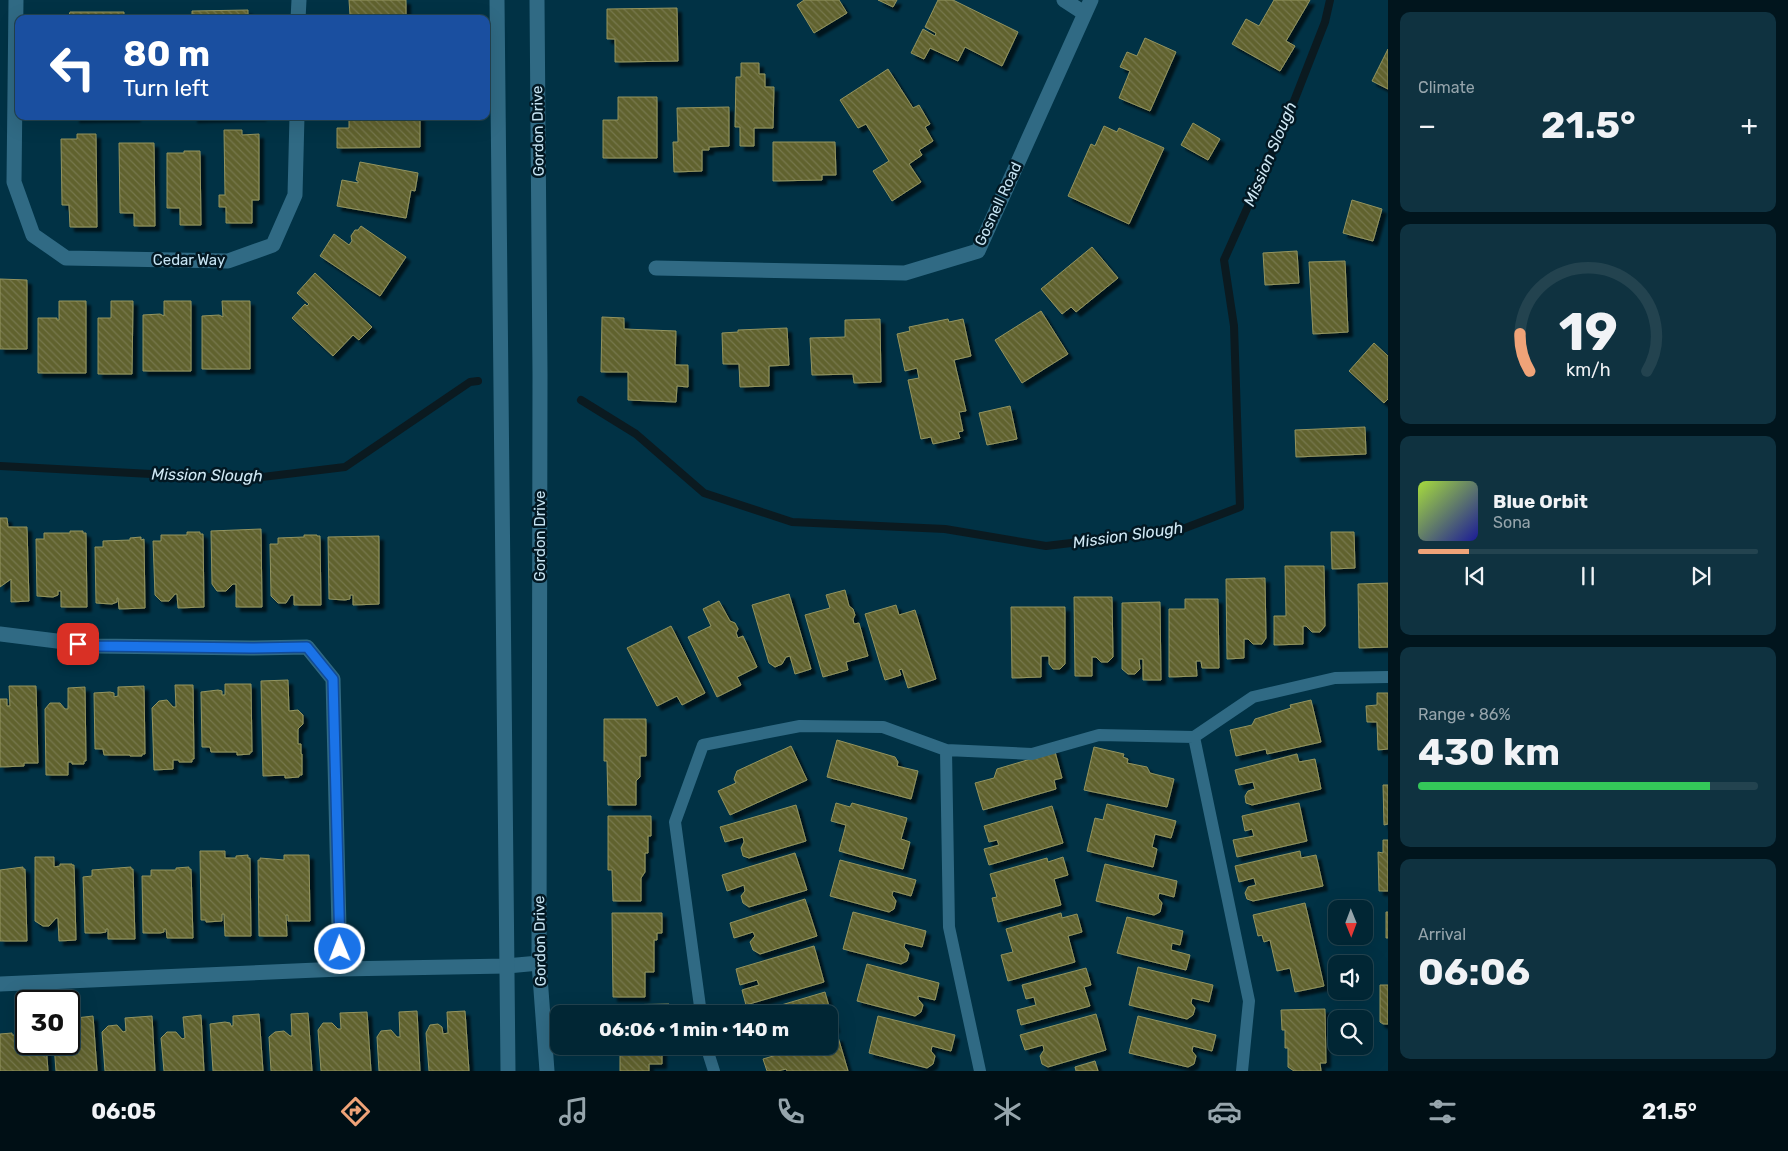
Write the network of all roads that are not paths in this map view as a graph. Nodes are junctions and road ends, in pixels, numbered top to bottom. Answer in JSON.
{"nodes":[{"id":1,"x":16,"y":0,"type":"edge"},
{"id":2,"x":298,"y":0,"type":"edge"},
{"id":3,"x":497,"y":0,"type":"edge"},
{"id":4,"x":537,"y":0,"type":"edge"},
{"id":5,"x":1064,"y":0,"type":"edge"},
{"id":6,"x":1087,"y":6,"type":"edge"},
{"id":7,"x":15,"y":15,"type":"edge"},
{"id":8,"x":298,"y":15,"type":"edge"},
{"id":9,"x":15,"y":20,"type":"edge"},
{"id":10,"x":297,"y":120,"type":"edge"},
{"id":11,"x":7,"y":182,"type":"edge"},
{"id":12,"x":656,"y":268,"type":"dead end"},
{"id":13,"x":0,"y":634,"type":"edge"},
{"id":14,"x":1388,"y":677,"type":"edge"},
{"id":15,"x":1194,"y":737,"type":"junction"},
{"id":16,"x":946,"y":750,"type":"junction"},
{"id":17,"x":539,"y":963,"type":"junction"},
{"id":18,"x":507,"y":966,"type":"junction"},
{"id":19,"x":340,"y":969,"type":"junction"},
{"id":20,"x":0,"y":984,"type":"edge"},
{"id":21,"x":700,"y":1005,"type":"edge"},
{"id":22,"x":709,"y":1055,"type":"edge"},
{"id":23,"x":508,"y":1071,"type":"edge"},
{"id":24,"x":548,"y":1071,"type":"edge"},
{"id":25,"x":714,"y":1071,"type":"edge"},
{"id":26,"x":980,"y":1071,"type":"edge"},
{"id":27,"x":1242,"y":1071,"type":"edge"}],
"edges":[{"from":1,"to":7,"type":"street"},
{"from":2,"to":8,"type":"street"},
{"from":3,"to":18,"type":"street"},
{"from":4,"to":17,"type":"street","name":"Gordon Drive"},
{"from":5,"to":6,"type":"street"},
{"from":6,"to":12,"type":"street","name":"Gosnell Road"},
{"from":9,"to":11,"type":"street"},
{"from":10,"to":11,"type":"street","name":"Cedar Way"},
{"from":13,"to":19,"type":"street"},
{"from":14,"to":15,"type":"lane"},
{"from":15,"to":16,"type":"lane"},
{"from":15,"to":27,"type":"lane"},
{"from":16,"to":21,"type":"lane"},
{"from":16,"to":26,"type":"lane"},
{"from":17,"to":18,"type":"street"},
{"from":17,"to":24,"type":"street","name":"Gordon Drive"},
{"from":18,"to":19,"type":"street"},
{"from":18,"to":23,"type":"street"},
{"from":19,"to":20,"type":"street"},
{"from":22,"to":25,"type":"lane"}]}
